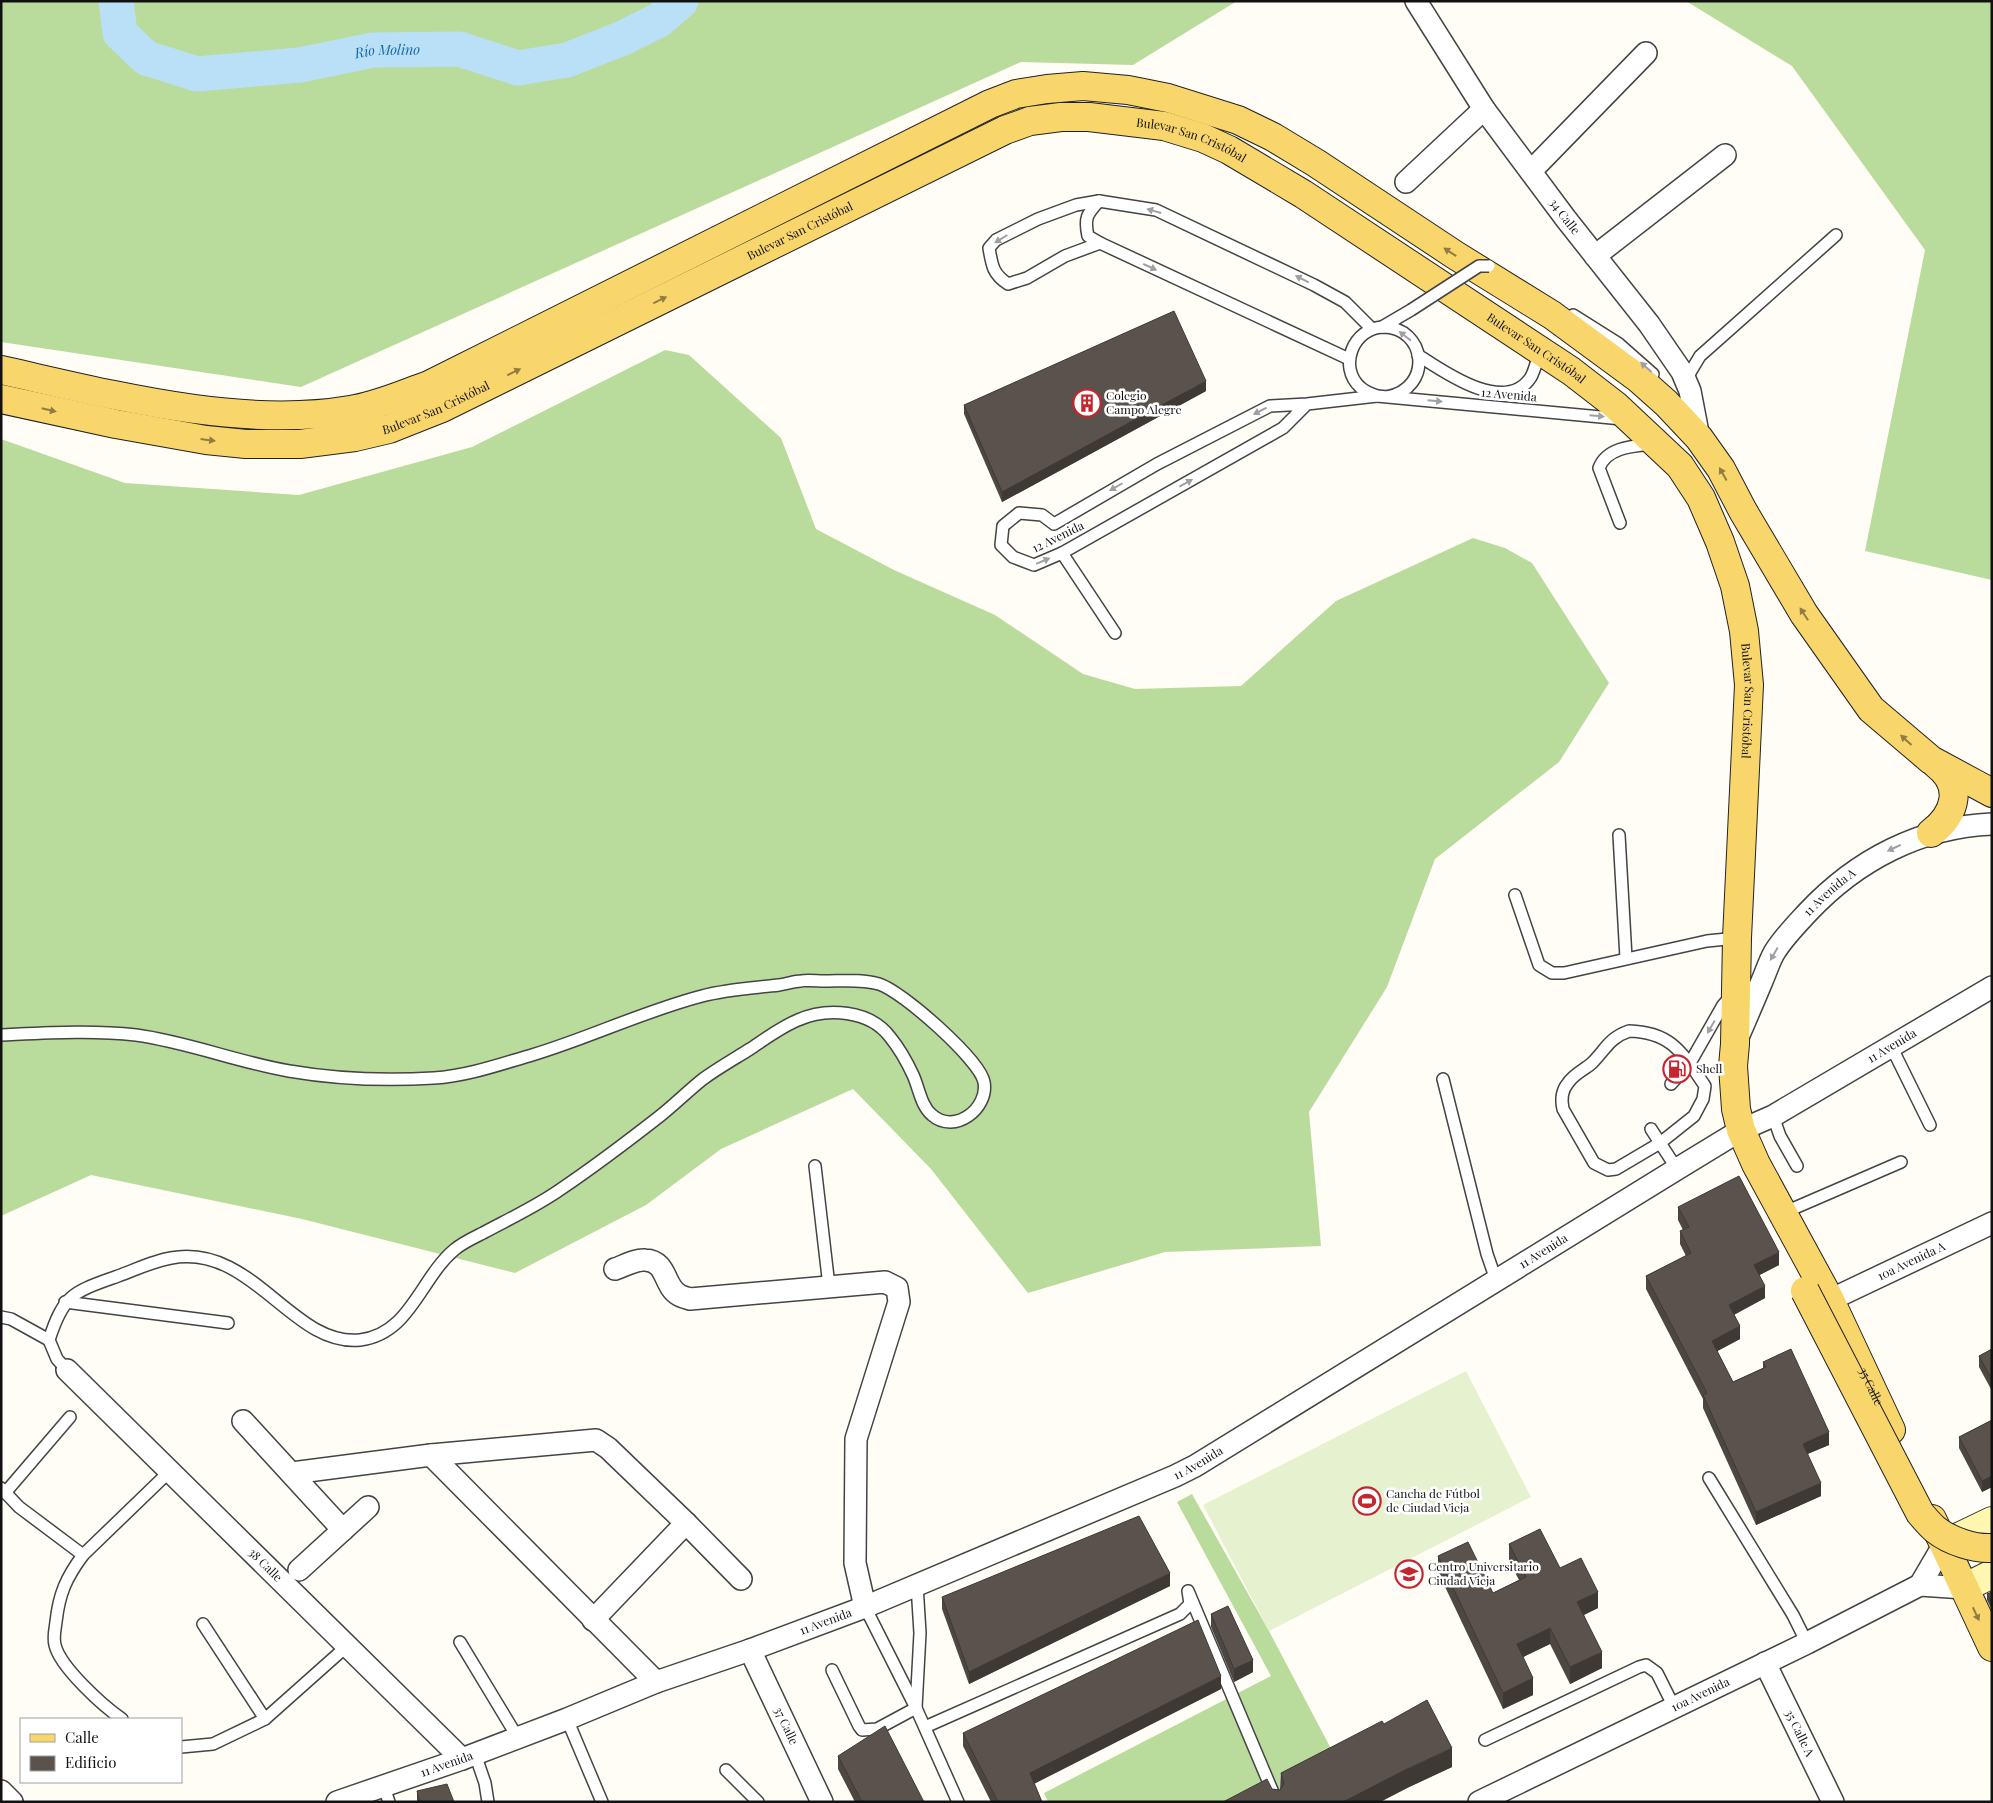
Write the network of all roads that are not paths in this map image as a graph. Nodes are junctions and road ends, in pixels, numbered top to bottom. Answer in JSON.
{"nodes":[{"id":1,"x":1416,"y":1,"type":"edge"},
{"id":2,"x":1646,"y":53,"type":"dead end"},
{"id":3,"x":1484,"y":108,"type":"junction"},
{"id":4,"x":1725,"y":155,"type":"dead end"},
{"id":5,"x":1531,"y":172,"type":"junction"},
{"id":6,"x":1406,"y":182,"type":"dead end"},
{"id":7,"x":1099,"y":202,"type":"junction"},
{"id":8,"x":1836,"y":235,"type":"dead end"},
{"id":9,"x":1100,"y":243,"type":"junction"},
{"id":10,"x":1595,"y":256,"type":"junction"},
{"id":11,"x":1377,"y":328,"type":"junction"},
{"id":12,"x":1540,"y":351,"type":"junction"},
{"id":13,"x":1418,"y":355,"type":"junction"},
{"id":14,"x":1349,"y":360,"type":"junction"},
{"id":15,"x":1,"y":370,"type":"edge"},
{"id":16,"x":1664,"y":384,"type":"dead end"},
{"id":17,"x":1681,"y":388,"type":"junction"},
{"id":18,"x":1382,"y":397,"type":"junction"},
{"id":19,"x":1,"y":399,"type":"edge"},
{"id":20,"x":1307,"y":404,"type":"junction"},
{"id":21,"x":1630,"y":420,"type":"junction"},
{"id":22,"x":1699,"y":438,"type":"junction"},
{"id":23,"x":1655,"y":444,"type":"junction"},
{"id":24,"x":1620,"y":523,"type":"dead end"},
{"id":25,"x":1062,"y":553,"type":"junction"},
{"id":26,"x":1115,"y":634,"type":"dead end"},
{"id":27,"x":1931,"y":760,"type":"junction"},
{"id":28,"x":1992,"y":793,"type":"edge"},
{"id":29,"x":1992,"y":824,"type":"edge"},
{"id":30,"x":1931,"y":833,"type":"junction"},
{"id":31,"x":1619,"y":835,"type":"dead end"},
{"id":32,"x":1515,"y":895,"type":"dead end"},
{"id":33,"x":1737,"y":938,"type":"junction"},
{"id":34,"x":1626,"y":958,"type":"junction"},
{"id":35,"x":1992,"y":986,"type":"edge"},
{"id":36,"x":1735,"y":992,"type":"junction"},
{"id":37,"x":1,"y":1035,"type":"edge"},
{"id":38,"x":1735,"y":1044,"type":"junction"},
{"id":39,"x":1891,"y":1046,"type":"junction"},
{"id":40,"x":1690,"y":1063,"type":"junction"},
{"id":41,"x":1443,"y":1079,"type":"dead end"},
{"id":42,"x":1670,"y":1084,"type":"dead end"},
{"id":43,"x":1773,"y":1116,"type":"junction"},
{"id":44,"x":1930,"y":1125,"type":"dead end"},
{"id":45,"x":1651,"y":1129,"type":"dead end"},
{"id":46,"x":1741,"y":1130,"type":"junction"},
{"id":47,"x":1660,"y":1143,"type":"junction"},
{"id":48,"x":1901,"y":1162,"type":"dead end"},
{"id":49,"x":1756,"y":1164,"type":"junction"},
{"id":50,"x":815,"y":1166,"type":"dead end"},
{"id":51,"x":1797,"y":1166,"type":"dead end"},
{"id":52,"x":1677,"y":1168,"type":"junction"},
{"id":53,"x":1782,"y":1213,"type":"junction"},
{"id":54,"x":1992,"y":1223,"type":"edge"},
{"id":55,"x":615,"y":1269,"type":"dead end"},
{"id":56,"x":1496,"y":1280,"type":"junction"},
{"id":57,"x":829,"y":1286,"type":"junction"},
{"id":58,"x":1830,"y":1300,"type":"junction"},
{"id":59,"x":65,"y":1302,"type":"junction"},
{"id":60,"x":1,"y":1317,"type":"edge"},
{"id":61,"x":228,"y":1323,"type":"dead end"},
{"id":62,"x":49,"y":1340,"type":"junction"},
{"id":63,"x":67,"y":1370,"type":"joint"},
{"id":64,"x":70,"y":1417,"type":"dead end"},
{"id":65,"x":243,"y":1420,"type":"dead end"},
{"id":66,"x":431,"y":1455,"type":"junction"},
{"id":67,"x":170,"y":1471,"type":"junction"},
{"id":68,"x":292,"y":1473,"type":"junction"},
{"id":69,"x":1709,"y":1478,"type":"dead end"},
{"id":70,"x":3,"y":1490,"type":"edge"},
{"id":71,"x":368,"y":1507,"type":"dead end"},
{"id":72,"x":1992,"y":1521,"type":"edge"},
{"id":73,"x":686,"y":1523,"type":"junction"},
{"id":74,"x":342,"y":1530,"type":"junction"},
{"id":75,"x":1944,"y":1544,"type":"junction"},
{"id":76,"x":1992,"y":1548,"type":"edge"},
{"id":77,"x":83,"y":1555,"type":"junction"},
{"id":78,"x":299,"y":1570,"type":"dead end"},
{"id":79,"x":1992,"y":1574,"type":"edge"},
{"id":80,"x":741,"y":1579,"type":"dead end"},
{"id":81,"x":917,"y":1585,"type":"junction"},
{"id":82,"x":1920,"y":1585,"type":"junction"},
{"id":83,"x":1964,"y":1588,"type":"junction"},
{"id":84,"x":865,"y":1607,"type":"junction"},
{"id":85,"x":593,"y":1620,"type":"junction"},
{"id":86,"x":203,"y":1624,"type":"dead end"},
{"id":87,"x":460,"y":1642,"type":"dead end"},
{"id":88,"x":1807,"y":1644,"type":"junction"},
{"id":89,"x":347,"y":1646,"type":"junction"},
{"id":90,"x":1992,"y":1647,"type":"edge"},
{"id":91,"x":750,"y":1650,"type":"junction"},
{"id":92,"x":1764,"y":1663,"type":"junction"},
{"id":93,"x":832,"y":1670,"type":"dead end"},
{"id":94,"x":656,"y":1682,"type":"junction"},
{"id":95,"x":916,"y":1708,"type":"junction"},
{"id":96,"x":1674,"y":1708,"type":"junction"},
{"id":97,"x":120,"y":1718,"type":"edge"},
{"id":98,"x":265,"y":1719,"type":"junction"},
{"id":99,"x":566,"y":1719,"type":"junction"},
{"id":100,"x":925,"y":1727,"type":"junction"},
{"id":101,"x":518,"y":1738,"type":"junction"},
{"id":102,"x":1485,"y":1740,"type":"dead end"},
{"id":103,"x":182,"y":1747,"type":"edge"},
{"id":104,"x":468,"y":1756,"type":"junction"},
{"id":105,"x":726,"y":1770,"type":"dead end"},
{"id":106,"x":1,"y":1792,"type":"edge"},
{"id":107,"x":386,"y":1794,"type":"edge"},
{"id":108,"x":342,"y":1801,"type":"edge"},
{"id":109,"x":821,"y":1801,"type":"edge"},
{"id":110,"x":12,"y":1802,"type":"edge"},
{"id":111,"x":488,"y":1802,"type":"edge"},
{"id":112,"x":602,"y":1802,"type":"edge"},
{"id":113,"x":758,"y":1802,"type":"edge"},
{"id":114,"x":958,"y":1802,"type":"edge"},
{"id":115,"x":1277,"y":1802,"type":"edge"},
{"id":116,"x":1479,"y":1802,"type":"edge"},
{"id":117,"x":1833,"y":1802,"type":"edge"}],
"edges":[{"from":1,"to":3,"type":"street","name":"34 Calle"},
{"from":2,"to":5,"type":"street"},
{"from":3,"to":5,"type":"street","name":"34 Calle"},
{"from":3,"to":6,"type":"street"},
{"from":4,"to":10,"type":"street"},
{"from":5,"to":10,"type":"street","name":"34 Calle"},
{"from":7,"to":9,"type":"lane"},
{"from":7,"to":9,"type":"lane","one_way":true},
{"from":11,"to":7,"type":"lane","one_way":true},
{"from":8,"to":17,"type":"lane"},
{"from":9,"to":14,"type":"lane","one_way":true},
{"from":10,"to":17,"type":"street","name":"34 Calle"},
{"from":13,"to":11,"type":"lane","one_way":true},
{"from":11,"to":14,"type":"lane"},
{"from":16,"to":11,"type":"lane","one_way":true,"bridge":true},
{"from":12,"to":13,"type":"lane","name":"12 Avenida"},
{"from":19,"to":12,"type":"main road","name":"Bulevar San Cristóbal","one_way":true},
{"from":12,"to":21,"type":"main road","name":"Bulevar San Cristóbal"},
{"from":13,"to":18,"type":"lane"},
{"from":14,"to":18,"type":"lane"},
{"from":22,"to":15,"type":"main road","name":"Bulevar San Cristóbal","one_way":true},
{"from":17,"to":22,"type":"street","name":"34 Calle"},
{"from":18,"to":20,"type":"lane","name":"12 Avenida"},
{"from":18,"to":21,"type":"lane","name":"12 Avenida","one_way":true},
{"from":25,"to":20,"type":"lane","name":"12 Avenida","one_way":true},
{"from":20,"to":25,"type":"lane","name":"12 Avenida","one_way":true},
{"from":21,"to":23,"type":"main road","name":"Bulevar San Cristóbal"},
{"from":27,"to":22,"type":"main road","name":"Bulevar San Cristóbal","one_way":true},
{"from":23,"to":24,"type":"lane"},
{"from":23,"to":33,"type":"main road","name":"Bulevar San Cristóbal"},
{"from":25,"to":26,"type":"lane"},
{"from":27,"to":28,"type":"main road","name":"Bulevar San Cristóbal"},
{"from":27,"to":30,"type":"main road"},
{"from":29,"to":30,"type":"street","name":"11 Avenida A"},
{"from":30,"to":38,"type":"street","name":"11 Avenida A","one_way":true},
{"from":31,"to":34,"type":"lane"},
{"from":32,"to":34,"type":"lane"},
{"from":33,"to":34,"type":"lane"},
{"from":33,"to":36,"type":"main road","name":"Bulevar San Cristóbal"},
{"from":35,"to":39,"type":"street","name":"11 Avenida"},
{"from":36,"to":38,"type":"main road","name":"Bulevar San Cristóbal"},
{"from":36,"to":40,"type":"lane","one_way":true},
{"from":37,"to":59,"type":"lane"},
{"from":38,"to":46,"type":"main road","name":"Bulevar San Cristóbal"},
{"from":39,"to":43,"type":"street","name":"11 Avenida"},
{"from":39,"to":44,"type":"lane"},
{"from":40,"to":42,"type":"lane"},
{"from":40,"to":47,"type":"lane"},
{"from":40,"to":47,"type":"lane"},
{"from":41,"to":56,"type":"lane"},
{"from":43,"to":46,"type":"street","name":"11 Avenida"},
{"from":43,"to":51,"type":"lane"},
{"from":45,"to":47,"type":"lane"},
{"from":46,"to":49,"type":"main road","name":"35 Calle"},
{"from":46,"to":52,"type":"street","name":"11 Avenida"},
{"from":47,"to":52,"type":"lane"},
{"from":48,"to":53,"type":"lane"},
{"from":49,"to":53,"type":"main road","name":"35 Calle"},
{"from":49,"to":76,"type":"main road","bridge":true},
{"from":50,"to":57,"type":"lane"},
{"from":52,"to":56,"type":"street","name":"11 Avenida"},
{"from":53,"to":58,"type":"main road","name":"35 Calle"},
{"from":54,"to":58,"type":"street","name":"10a Avenida A"},
{"from":55,"to":57,"type":"street"},
{"from":56,"to":81,"type":"street","name":"11 Avenida"},
{"from":57,"to":84,"type":"street"},
{"from":58,"to":75,"type":"main road","name":"35 Calle"},
{"from":59,"to":61,"type":"lane"},
{"from":59,"to":62,"type":"lane"},
{"from":60,"to":62,"type":"lane"},
{"from":62,"to":63,"type":"lane"},
{"from":63,"to":67,"type":"street","name":"38 Calle"},
{"from":64,"to":70,"type":"lane"},
{"from":65,"to":68,"type":"street"},
{"from":66,"to":68,"type":"street"},
{"from":66,"to":73,"type":"street"},
{"from":66,"to":85,"type":"street"},
{"from":67,"to":77,"type":"lane"},
{"from":67,"to":89,"type":"street","name":"38 Calle"},
{"from":68,"to":74,"type":"street"},
{"from":69,"to":88,"type":"lane"},
{"from":70,"to":77,"type":"lane"},
{"from":71,"to":74,"type":"street"},
{"from":72,"to":75,"type":"main road"},
{"from":73,"to":80,"type":"street"},
{"from":73,"to":85,"type":"street"},
{"from":74,"to":78,"type":"street"},
{"from":75,"to":82,"type":"street"},
{"from":75,"to":83,"type":"main road","name":"35 Calle"},
{"from":77,"to":97,"type":"lane"},
{"from":79,"to":83,"type":"main road"},
{"from":81,"to":84,"type":"street","name":"11 Avenida"},
{"from":81,"to":95,"type":"lane"},
{"from":82,"to":83,"type":"street"},
{"from":82,"to":88,"type":"street","name":"10a Avenida"},
{"from":83,"to":90,"type":"main road","name":"35 Calle","one_way":true},
{"from":84,"to":91,"type":"street","name":"11 Avenida"},
{"from":84,"to":95,"type":"lane"},
{"from":85,"to":94,"type":"street"},
{"from":86,"to":98,"type":"lane"},
{"from":87,"to":101,"type":"lane"},
{"from":88,"to":92,"type":"street","name":"10a Avenida"},
{"from":89,"to":98,"type":"lane"},
{"from":89,"to":104,"type":"street","name":"38 Calle"},
{"from":91,"to":94,"type":"street","name":"11 Avenida"},
{"from":91,"to":109,"type":"street","name":"37 Calle"},
{"from":92,"to":96,"type":"street","name":"10a Avenida"},
{"from":92,"to":117,"type":"street","name":"35 Calle A"},
{"from":93,"to":95,"type":"lane"},
{"from":94,"to":99,"type":"street","name":"11 Avenida"},
{"from":95,"to":100,"type":"lane"},
{"from":96,"to":102,"type":"lane"},
{"from":96,"to":116,"type":"street","name":"10a Avenida"},
{"from":98,"to":103,"type":"lane"},
{"from":99,"to":101,"type":"street","name":"11 Avenida"},
{"from":99,"to":112,"type":"lane"},
{"from":100,"to":114,"type":"lane"},
{"from":100,"to":115,"type":"lane"},
{"from":101,"to":104,"type":"street","name":"11 Avenida"},
{"from":104,"to":107,"type":"street","name":"11 Avenida"},
{"from":104,"to":111,"type":"lane"},
{"from":105,"to":113,"type":"lane"},
{"from":106,"to":110,"type":"street"},
{"from":107,"to":108,"type":"street","name":"11 Avenida"}]}
